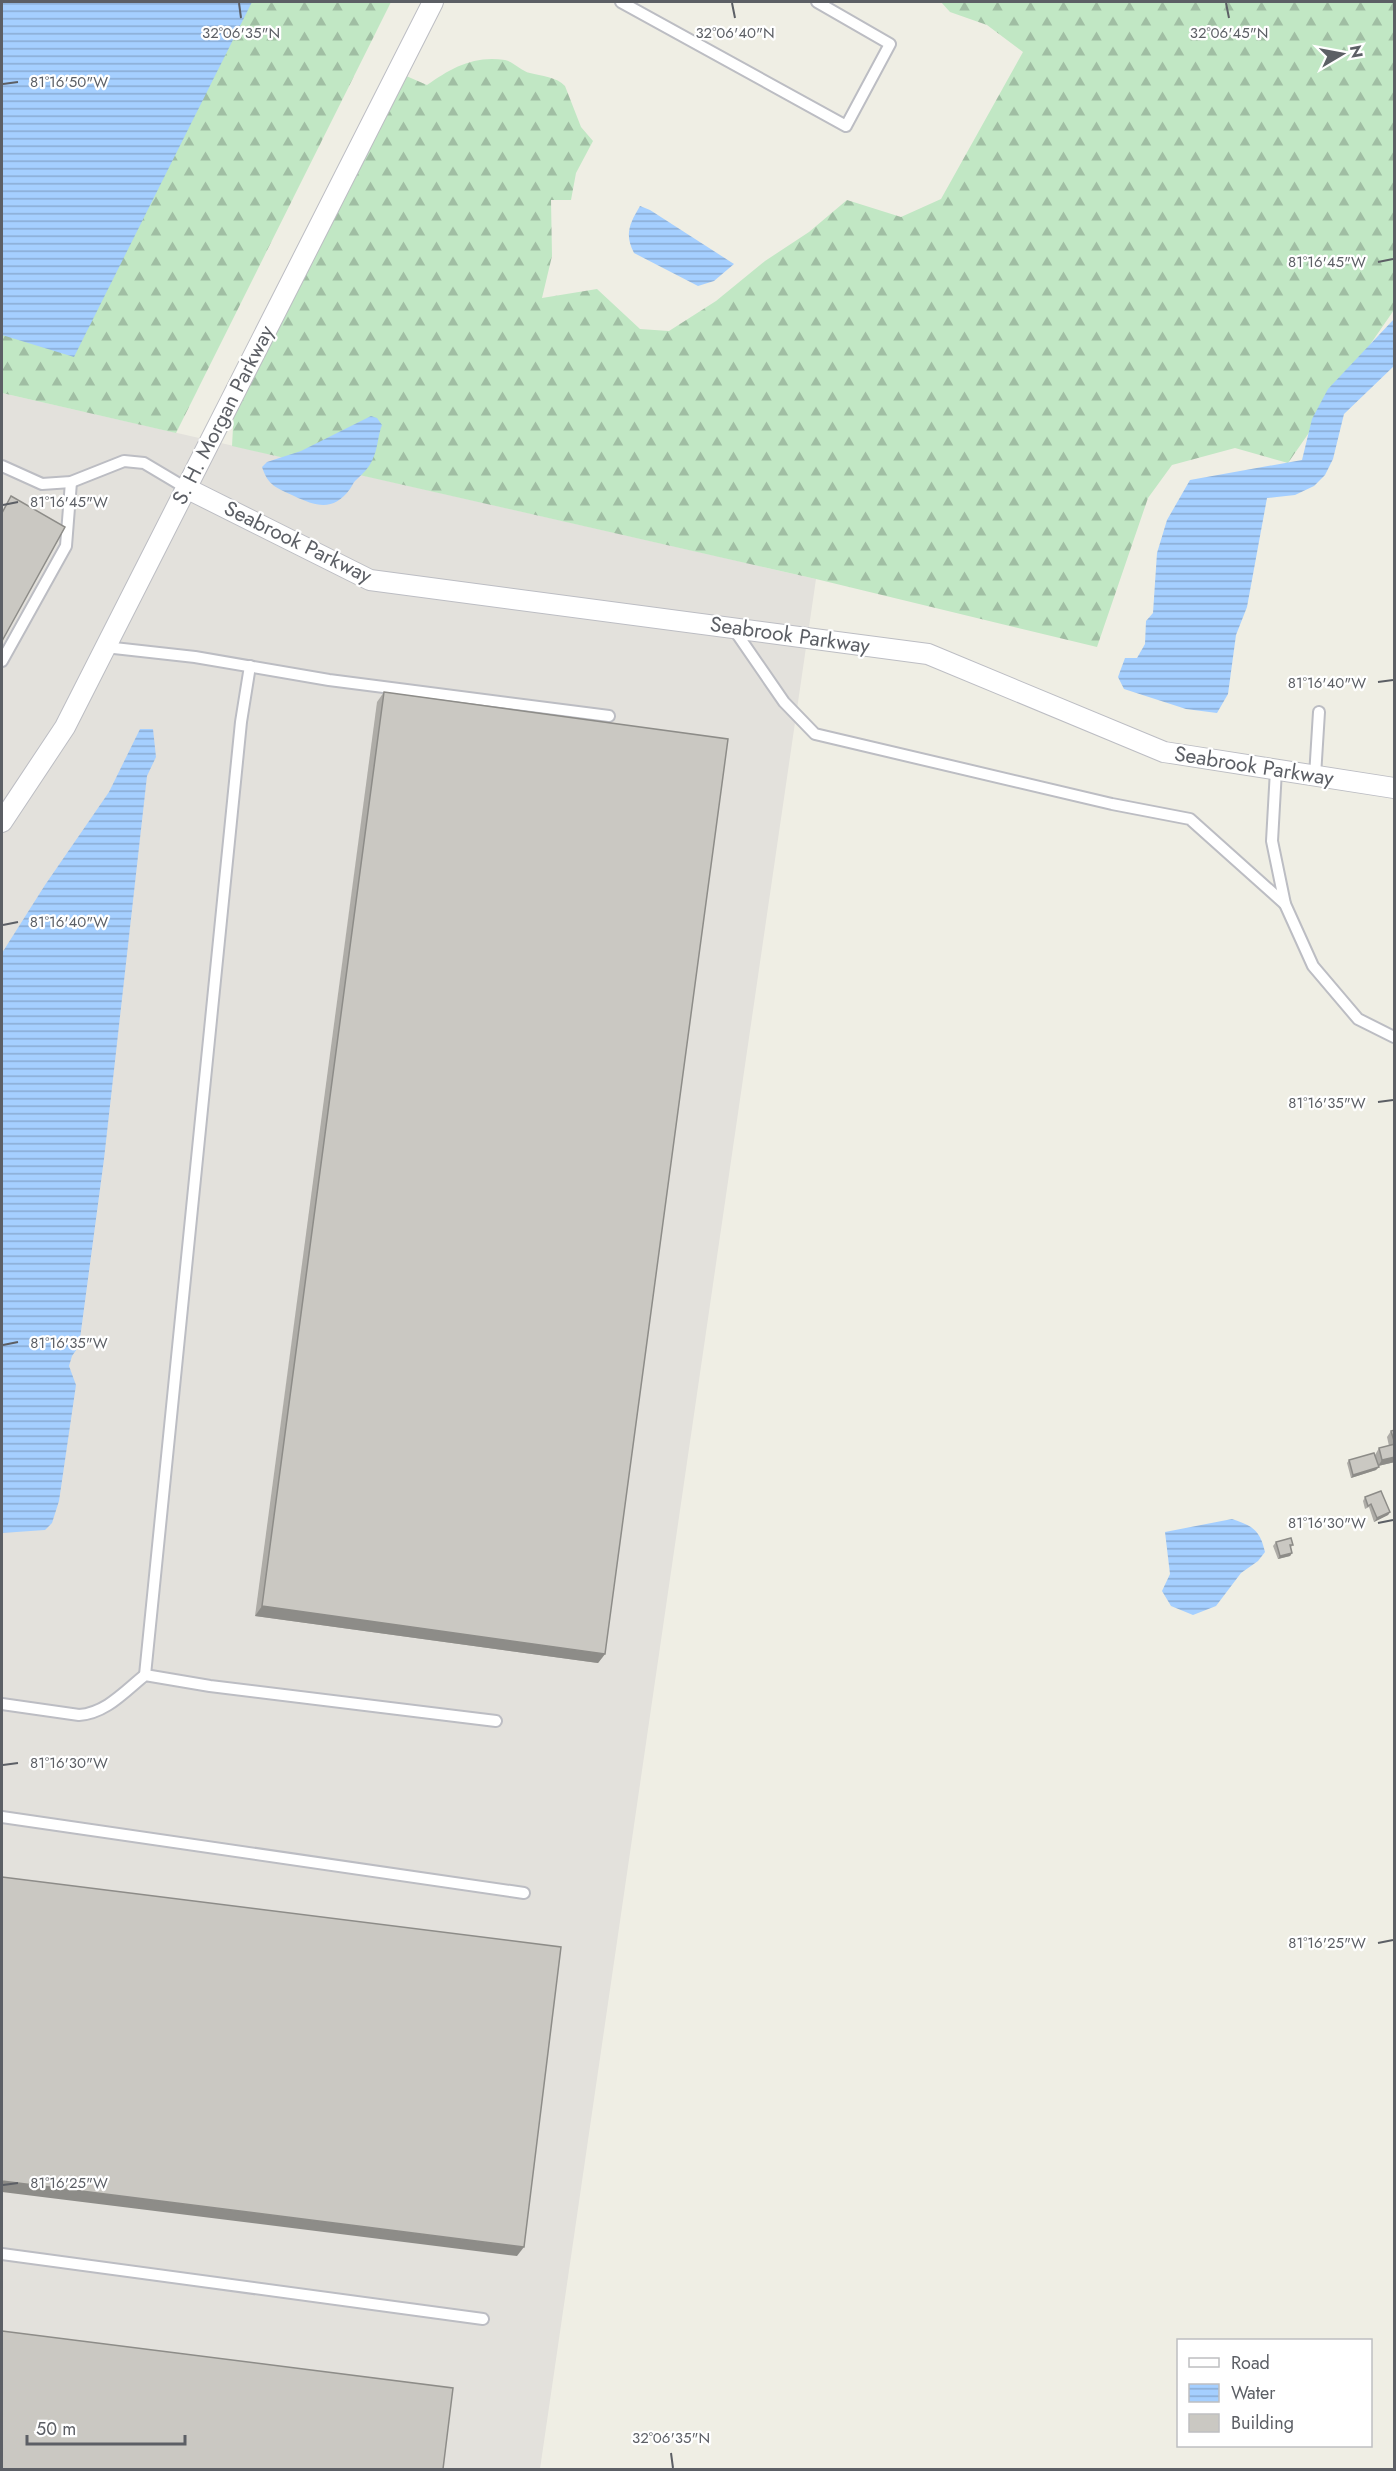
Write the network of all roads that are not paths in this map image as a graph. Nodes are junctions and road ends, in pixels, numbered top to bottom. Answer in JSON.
{"nodes":[{"id":1,"x":433,"y":2,"type":"edge"},
{"id":2,"x":621,"y":2,"type":"edge"},
{"id":3,"x":817,"y":2,"type":"edge"},
{"id":4,"x":2,"y":469,"type":"edge"},
{"id":5,"x":71,"y":482,"type":"junction"},
{"id":6,"x":186,"y":488,"type":"junction"},
{"id":7,"x":733,"y":628,"type":"junction"},
{"id":8,"x":105,"y":647,"type":"junction"},
{"id":9,"x":2,"y":661,"type":"edge"},
{"id":10,"x":250,"y":666,"type":"junction"},
{"id":11,"x":1319,"y":712,"type":"dead end"},
{"id":12,"x":609,"y":716,"type":"dead end"},
{"id":13,"x":1276,"y":770,"type":"junction"},
{"id":14,"x":1315,"y":776,"type":"junction"},
{"id":15,"x":1395,"y":788,"type":"edge"},
{"id":16,"x":2,"y":822,"type":"edge"},
{"id":17,"x":1285,"y":904,"type":"junction"},
{"id":18,"x":1395,"y":1037,"type":"edge"},
{"id":19,"x":145,"y":1675,"type":"junction"},
{"id":20,"x":2,"y":1704,"type":"edge"},
{"id":21,"x":496,"y":1722,"type":"dead end"},
{"id":22,"x":2,"y":1817,"type":"edge"},
{"id":23,"x":524,"y":1893,"type":"dead end"},
{"id":24,"x":2,"y":2254,"type":"edge"},
{"id":25,"x":483,"y":2319,"type":"dead end"}],
"edges":[{"from":1,"to":6,"type":"street","name":"S. H. Morgan Parkway"},
{"from":2,"to":3,"type":"lane"},
{"from":4,"to":5,"type":"lane"},
{"from":5,"to":6,"type":"lane"},
{"from":5,"to":9,"type":"lane"},
{"from":6,"to":7,"type":"street","name":"Seabrook Parkway"},
{"from":6,"to":8,"type":"street","name":"S. H. Morgan Parkway"},
{"from":7,"to":13,"type":"street","name":"Seabrook Parkway"},
{"from":7,"to":17,"type":"lane"},
{"from":8,"to":10,"type":"lane"},
{"from":8,"to":16,"type":"street","name":"S. H. Morgan Parkway"},
{"from":10,"to":12,"type":"lane"},
{"from":10,"to":19,"type":"lane"},
{"from":11,"to":14,"type":"lane"},
{"from":13,"to":14,"type":"street","name":"Seabrook Parkway"},
{"from":13,"to":17,"type":"lane"},
{"from":14,"to":15,"type":"street","name":"Seabrook Parkway"},
{"from":17,"to":18,"type":"lane"},
{"from":19,"to":20,"type":"lane"},
{"from":19,"to":21,"type":"lane"},
{"from":22,"to":23,"type":"lane"},
{"from":24,"to":25,"type":"lane"}]}
